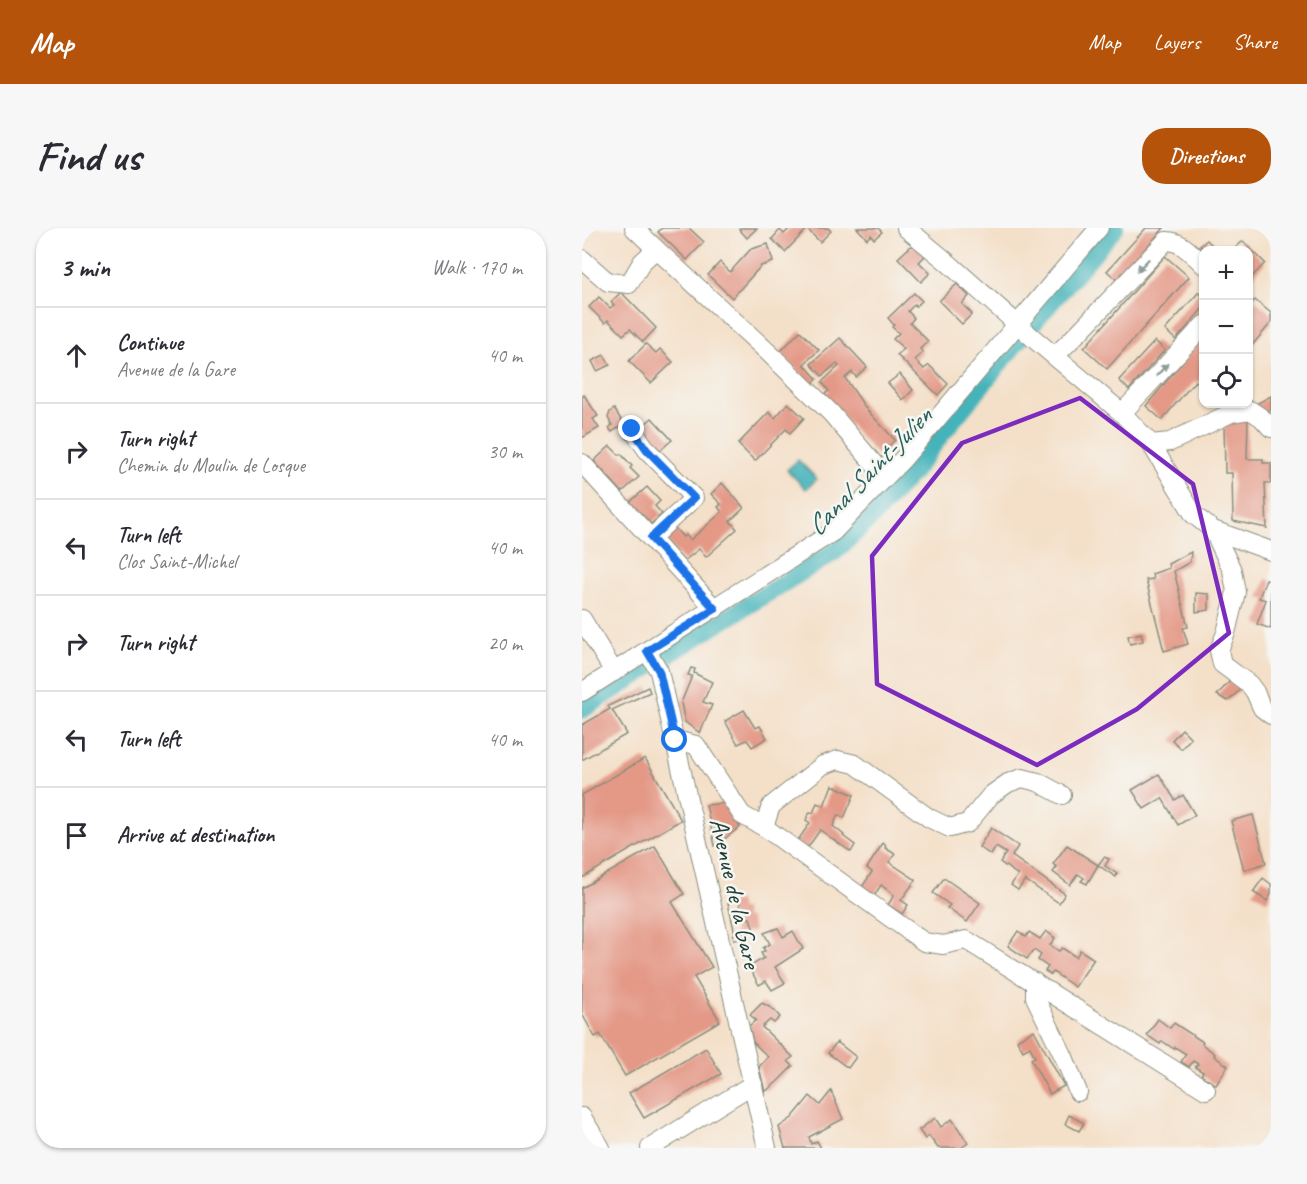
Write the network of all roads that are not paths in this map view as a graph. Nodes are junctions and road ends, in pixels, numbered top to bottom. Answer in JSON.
{"nodes":[{"id":1,"x":634,"y":228,"type":"edge"},
{"id":2,"x":906,"y":228,"type":"edge"},
{"id":3,"x":1092,"y":231,"type":"edge"},
{"id":4,"x":656,"y":249,"type":"junction"},
{"id":5,"x":582,"y":259,"type":"edge"},
{"id":6,"x":1199,"y":261,"type":"edge"},
{"id":7,"x":1199,"y":329,"type":"edge"},
{"id":8,"x":1024,"y":330,"type":"junction"},
{"id":9,"x":1054,"y":356,"type":"junction"},
{"id":10,"x":1122,"y":413,"type":"junction"},
{"id":11,"x":1271,"y":428,"type":"edge"},
{"id":12,"x":632,"y":429,"type":"dead end"},
{"id":13,"x":1151,"y":444,"type":"junction"},
{"id":14,"x":582,"y":464,"type":"edge"},
{"id":15,"x":885,"y":477,"type":"junction"},
{"id":16,"x":1213,"y":530,"type":"junction"},
{"id":17,"x":651,"y":538,"type":"junction"},
{"id":18,"x":1271,"y":551,"type":"edge"},
{"id":19,"x":715,"y":609,"type":"junction"},
{"id":20,"x":582,"y":619,"type":"edge"},
{"id":21,"x":647,"y":651,"type":"junction"},
{"id":22,"x":614,"y":672,"type":"junction"},
{"id":23,"x":582,"y":692,"type":"edge"},
{"id":24,"x":1271,"y":715,"type":"edge"},
{"id":25,"x":675,"y":740,"type":"junction"},
{"id":26,"x":1062,"y":795,"type":"dead end"},
{"id":27,"x":764,"y":827,"type":"junction"},
{"id":28,"x":1035,"y":982,"type":"junction"},
{"id":29,"x":753,"y":1084,"type":"junction"},
{"id":30,"x":1206,"y":1090,"type":"dead end"},
{"id":31,"x":1078,"y":1092,"type":"dead end"},
{"id":32,"x":582,"y":1117,"type":"edge"},
{"id":33,"x":601,"y":1148,"type":"edge"},
{"id":34,"x":650,"y":1148,"type":"edge"},
{"id":35,"x":767,"y":1148,"type":"edge"}],
"edges":[{"from":1,"to":4,"type":"street"},
{"from":2,"to":8,"type":"street"},
{"from":3,"to":8,"type":"street"},
{"from":4,"to":5,"type":"street"},
{"from":4,"to":15,"type":"street"},
{"from":6,"to":9,"type":"street","one_way":true},
{"from":10,"to":7,"type":"street","one_way":true},
{"from":8,"to":9,"type":"street"},
{"from":8,"to":15,"type":"street"},
{"from":9,"to":10,"type":"street"},
{"from":10,"to":13,"type":"street"},
{"from":11,"to":13,"type":"street"},
{"from":12,"to":17,"type":"street"},
{"from":13,"to":16,"type":"street"},
{"from":14,"to":17,"type":"street"},
{"from":15,"to":19,"type":"street"},
{"from":16,"to":18,"type":"street"},
{"from":16,"to":24,"type":"street"},
{"from":17,"to":19,"type":"street"},
{"from":19,"to":21,"type":"street"},
{"from":20,"to":22,"type":"street"},
{"from":21,"to":22,"type":"street"},
{"from":21,"to":25,"type":"street","name":"Avenue de la Gare"},
{"from":22,"to":23,"type":"street"},
{"from":25,"to":27,"type":"street"},
{"from":25,"to":29,"type":"street","name":"Avenue de la Gare"},
{"from":26,"to":27,"type":"street"},
{"from":27,"to":28,"type":"street"},
{"from":28,"to":30,"type":"street"},
{"from":28,"to":31,"type":"street"},
{"from":29,"to":34,"type":"street"},
{"from":29,"to":35,"type":"street","name":"Avenue de la Gare"},
{"from":32,"to":33,"type":"street"}]}
